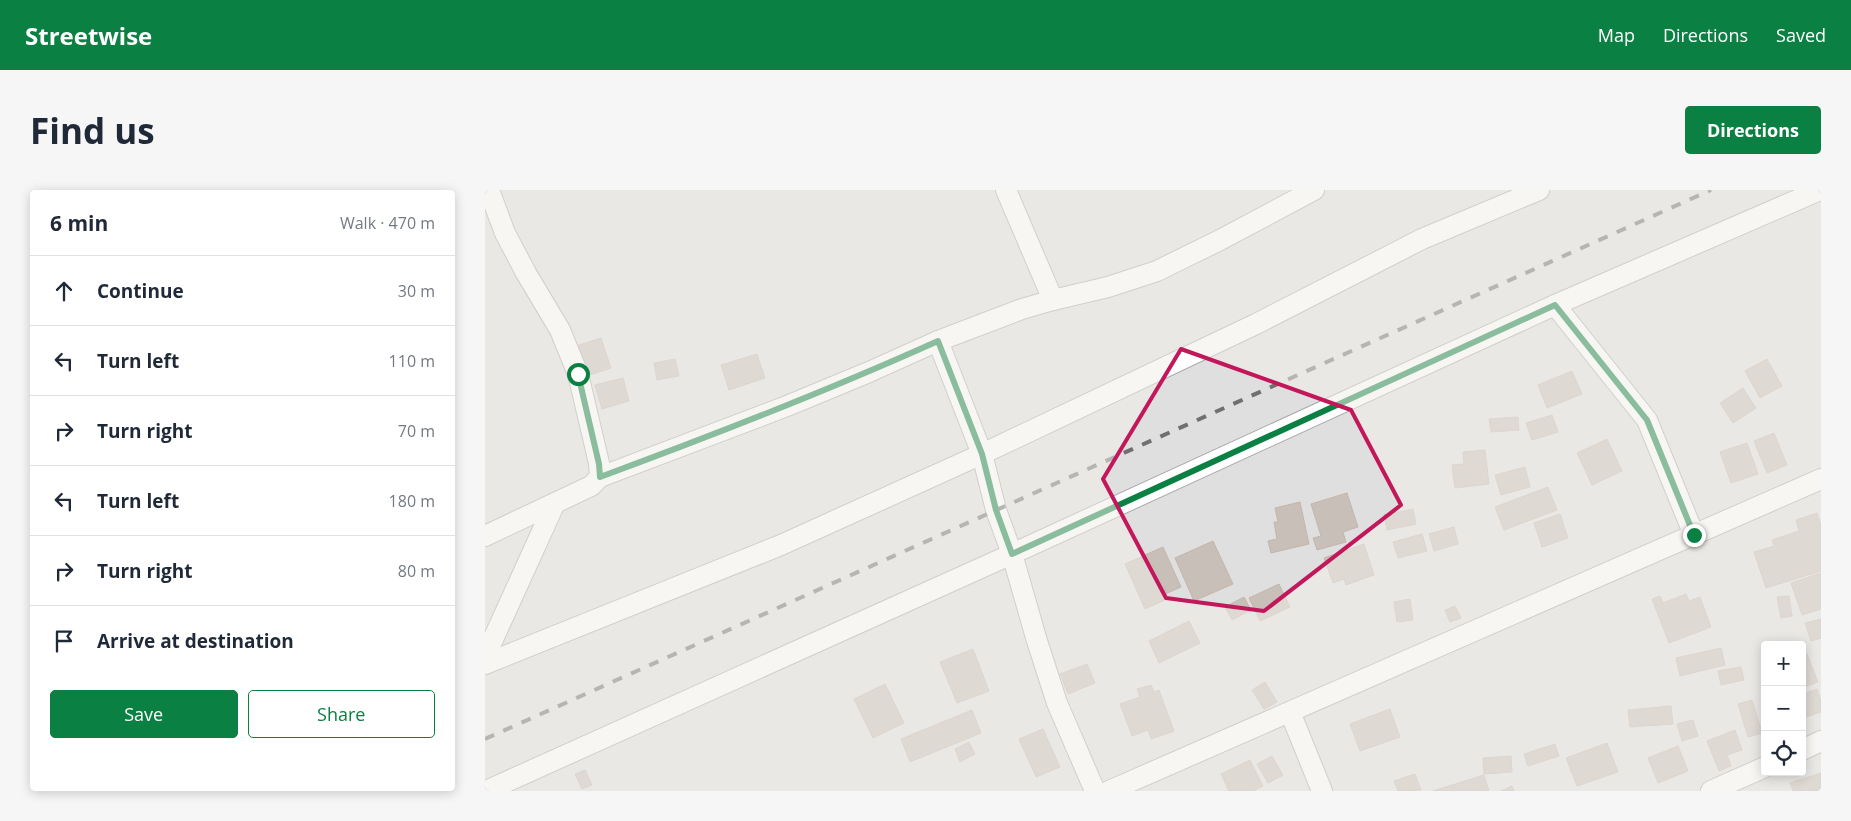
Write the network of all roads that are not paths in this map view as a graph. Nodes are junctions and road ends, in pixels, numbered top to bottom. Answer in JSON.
{"nodes":[{"id":1,"x":489,"y":190,"type":"edge"},
{"id":2,"x":1006,"y":190,"type":"edge"},
{"id":3,"x":1314,"y":190,"type":"edge"},
{"id":4,"x":1539,"y":190,"type":"edge"},
{"id":5,"x":1820,"y":190,"type":"edge"},
{"id":6,"x":1053,"y":300,"type":"junction"},
{"id":7,"x":1555,"y":305,"type":"junction"},
{"id":8,"x":938,"y":341,"type":"junction"},
{"id":9,"x":982,"y":454,"type":"junction"},
{"id":10,"x":600,"y":477,"type":"junction"},
{"id":11,"x":1821,"y":479,"type":"edge"},
{"id":12,"x":554,"y":505,"type":"junction"},
{"id":13,"x":1694,"y":535,"type":"junction"},
{"id":14,"x":485,"y":536,"type":"edge"},
{"id":15,"x":1012,"y":554,"type":"junction"},
{"id":16,"x":485,"y":657,"type":"edge"},
{"id":17,"x":485,"y":664,"type":"edge"},
{"id":18,"x":1290,"y":712,"type":"junction"},
{"id":19,"x":1821,"y":741,"type":"edge"},
{"id":20,"x":1806,"y":748,"type":"edge"},
{"id":21,"x":1761,"y":769,"type":"edge"},
{"id":22,"x":486,"y":791,"type":"edge"},
{"id":23,"x":1095,"y":791,"type":"edge"},
{"id":24,"x":1109,"y":791,"type":"edge"},
{"id":25,"x":1322,"y":791,"type":"edge"},
{"id":26,"x":1711,"y":791,"type":"edge"}],
"edges":[{"from":1,"to":10,"type":"street"},
{"from":2,"to":6,"type":"street"},
{"from":3,"to":6,"type":"street"},
{"from":4,"to":9,"type":"street"},
{"from":5,"to":7,"type":"street"},
{"from":6,"to":8,"type":"street"},
{"from":7,"to":13,"type":"street"},
{"from":7,"to":15,"type":"street"},
{"from":8,"to":9,"type":"street"},
{"from":8,"to":10,"type":"street"},
{"from":9,"to":15,"type":"street"},
{"from":9,"to":17,"type":"street"},
{"from":10,"to":12,"type":"street"},
{"from":11,"to":13,"type":"street"},
{"from":12,"to":14,"type":"street"},
{"from":12,"to":16,"type":"street"},
{"from":13,"to":18,"type":"street"},
{"from":15,"to":22,"type":"street"},
{"from":15,"to":23,"type":"street"},
{"from":18,"to":24,"type":"street"},
{"from":18,"to":25,"type":"street"},
{"from":19,"to":20,"type":"street"},
{"from":21,"to":26,"type":"street"}]}
